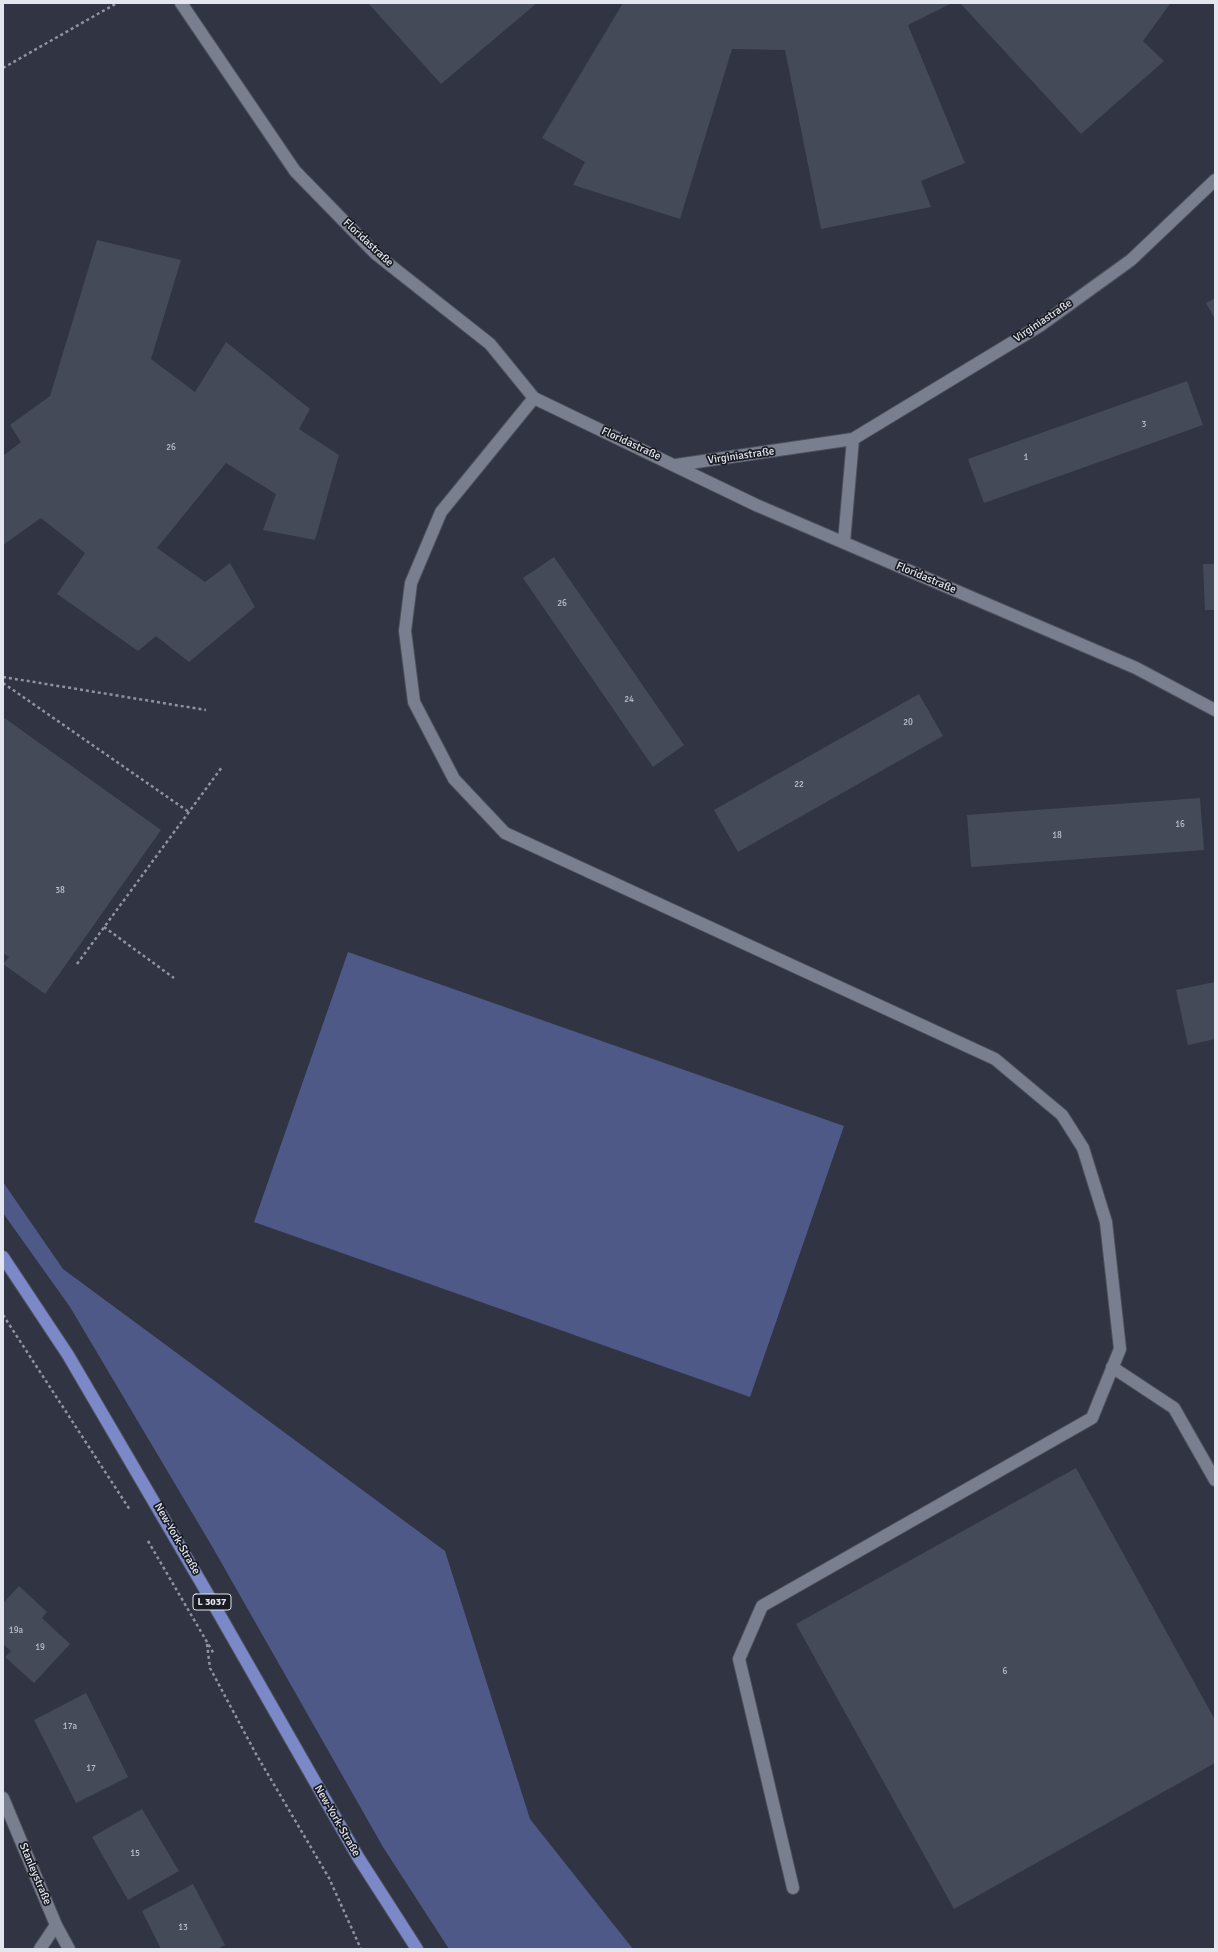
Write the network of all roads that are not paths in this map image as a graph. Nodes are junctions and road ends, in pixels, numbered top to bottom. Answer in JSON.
{"nodes":[{"id":1,"x":181,"y":3,"type":"edge"},
{"id":2,"x":1215,"y":180,"type":"edge"},
{"id":3,"x":534,"y":398,"type":"junction"},
{"id":4,"x":853,"y":439,"type":"junction"},
{"id":5,"x":676,"y":465,"type":"junction"},
{"id":6,"x":844,"y":542,"type":"junction"},
{"id":7,"x":1215,"y":710,"type":"edge"},
{"id":8,"x":3,"y":1257,"type":"edge"},
{"id":9,"x":1112,"y":1367,"type":"junction"},
{"id":10,"x":1215,"y":1480,"type":"edge"},
{"id":11,"x":3,"y":1798,"type":"edge"},
{"id":12,"x":793,"y":1888,"type":"dead end"},
{"id":13,"x":56,"y":1925,"type":"junction"},
{"id":14,"x":40,"y":1949,"type":"edge"},
{"id":15,"x":69,"y":1949,"type":"edge"},
{"id":16,"x":417,"y":1949,"type":"edge"}],
"edges":[{"from":1,"to":3,"type":"street","name":"Floridastraße"},
{"from":2,"to":4,"type":"street","name":"Virginiastraße"},
{"from":3,"to":5,"type":"street","name":"Floridastraße"},
{"from":3,"to":9,"type":"street"},
{"from":4,"to":5,"type":"street","name":"Virginiastraße"},
{"from":4,"to":6,"type":"street"},
{"from":5,"to":6,"type":"street","name":"Floridastraße"},
{"from":6,"to":7,"type":"street","name":"Floridastraße"},
{"from":8,"to":16,"type":"main road","name":"New-York-Straße","number":"L 3037"},
{"from":9,"to":10,"type":"street"},
{"from":9,"to":12,"type":"street"},
{"from":11,"to":13,"type":"street","name":"Stanleystraße"},
{"from":13,"to":14,"type":"street"},
{"from":13,"to":15,"type":"street","name":"Stanleystraße"}]}
